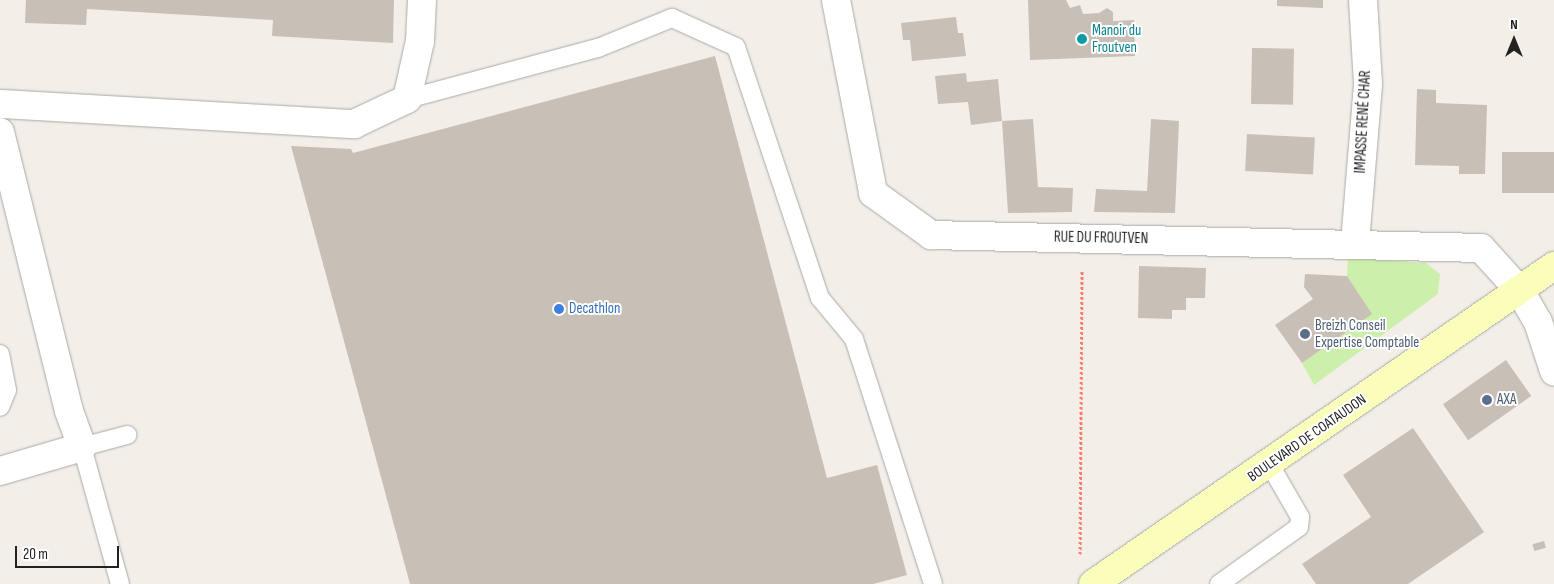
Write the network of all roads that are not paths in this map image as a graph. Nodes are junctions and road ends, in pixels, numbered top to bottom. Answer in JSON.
{"nodes":[{"id":1,"x":422,"y":0,"type":"edge"},
{"id":2,"x":836,"y":0,"type":"edge"},
{"id":3,"x":1363,"y":0,"type":"edge"},
{"id":4,"x":407,"y":99,"type":"junction"},
{"id":5,"x":1,"y":110,"type":"edge"},
{"id":6,"x":0,"y":132,"type":"edge"},
{"id":7,"x":1355,"y":243,"type":"junction"},
{"id":8,"x":1554,"y":266,"type":"edge"},
{"id":9,"x":1554,"y":272,"type":"edge"},
{"id":10,"x":1520,"y":291,"type":"junction"},
{"id":11,"x":1550,"y":343,"type":"edge"},
{"id":12,"x":0,"y":354,"type":"edge"},
{"id":13,"x":1554,"y":371,"type":"edge"},
{"id":14,"x":0,"y":408,"type":"edge"},
{"id":15,"x":127,"y":435,"type":"dead end"},
{"id":16,"x":82,"y":447,"type":"junction"},
{"id":17,"x":1270,"y":465,"type":"junction"},
{"id":18,"x":0,"y":470,"type":"edge"},
{"id":19,"x":1087,"y":574,"type":"edge"},
{"id":20,"x":120,"y":584,"type":"edge"},
{"id":21,"x":933,"y":584,"type":"edge"},
{"id":22,"x":1219,"y":584,"type":"edge"}],
"edges":[{"from":1,"to":4,"type":"street"},
{"from":2,"to":7,"type":"street","name":"RUE DU FROUTVEN"},
{"from":3,"to":7,"type":"street","name":"IMPASSE RENÉ CHAR"},
{"from":4,"to":5,"type":"street"},
{"from":4,"to":21,"type":"lane"},
{"from":6,"to":16,"type":"street"},
{"from":7,"to":10,"type":"street","name":"RUE DU FROUTVEN"},
{"from":8,"to":10,"type":"main road"},
{"from":9,"to":10,"type":"main road"},
{"from":10,"to":11,"type":"street","name":"RUE DU FROUTVEN"},
{"from":10,"to":17,"type":"main road","name":"BOULEVARD DE COATAUDON"},
{"from":11,"to":13,"type":"street","name":"RUE DU FROUTVEN"},
{"from":12,"to":14,"type":"lane"},
{"from":15,"to":16,"type":"lane"},
{"from":16,"to":18,"type":"street"},
{"from":16,"to":20,"type":"lane"},
{"from":17,"to":19,"type":"main road","name":"BOULEVARD DE COATAUDON"},
{"from":17,"to":22,"type":"lane"}]}
